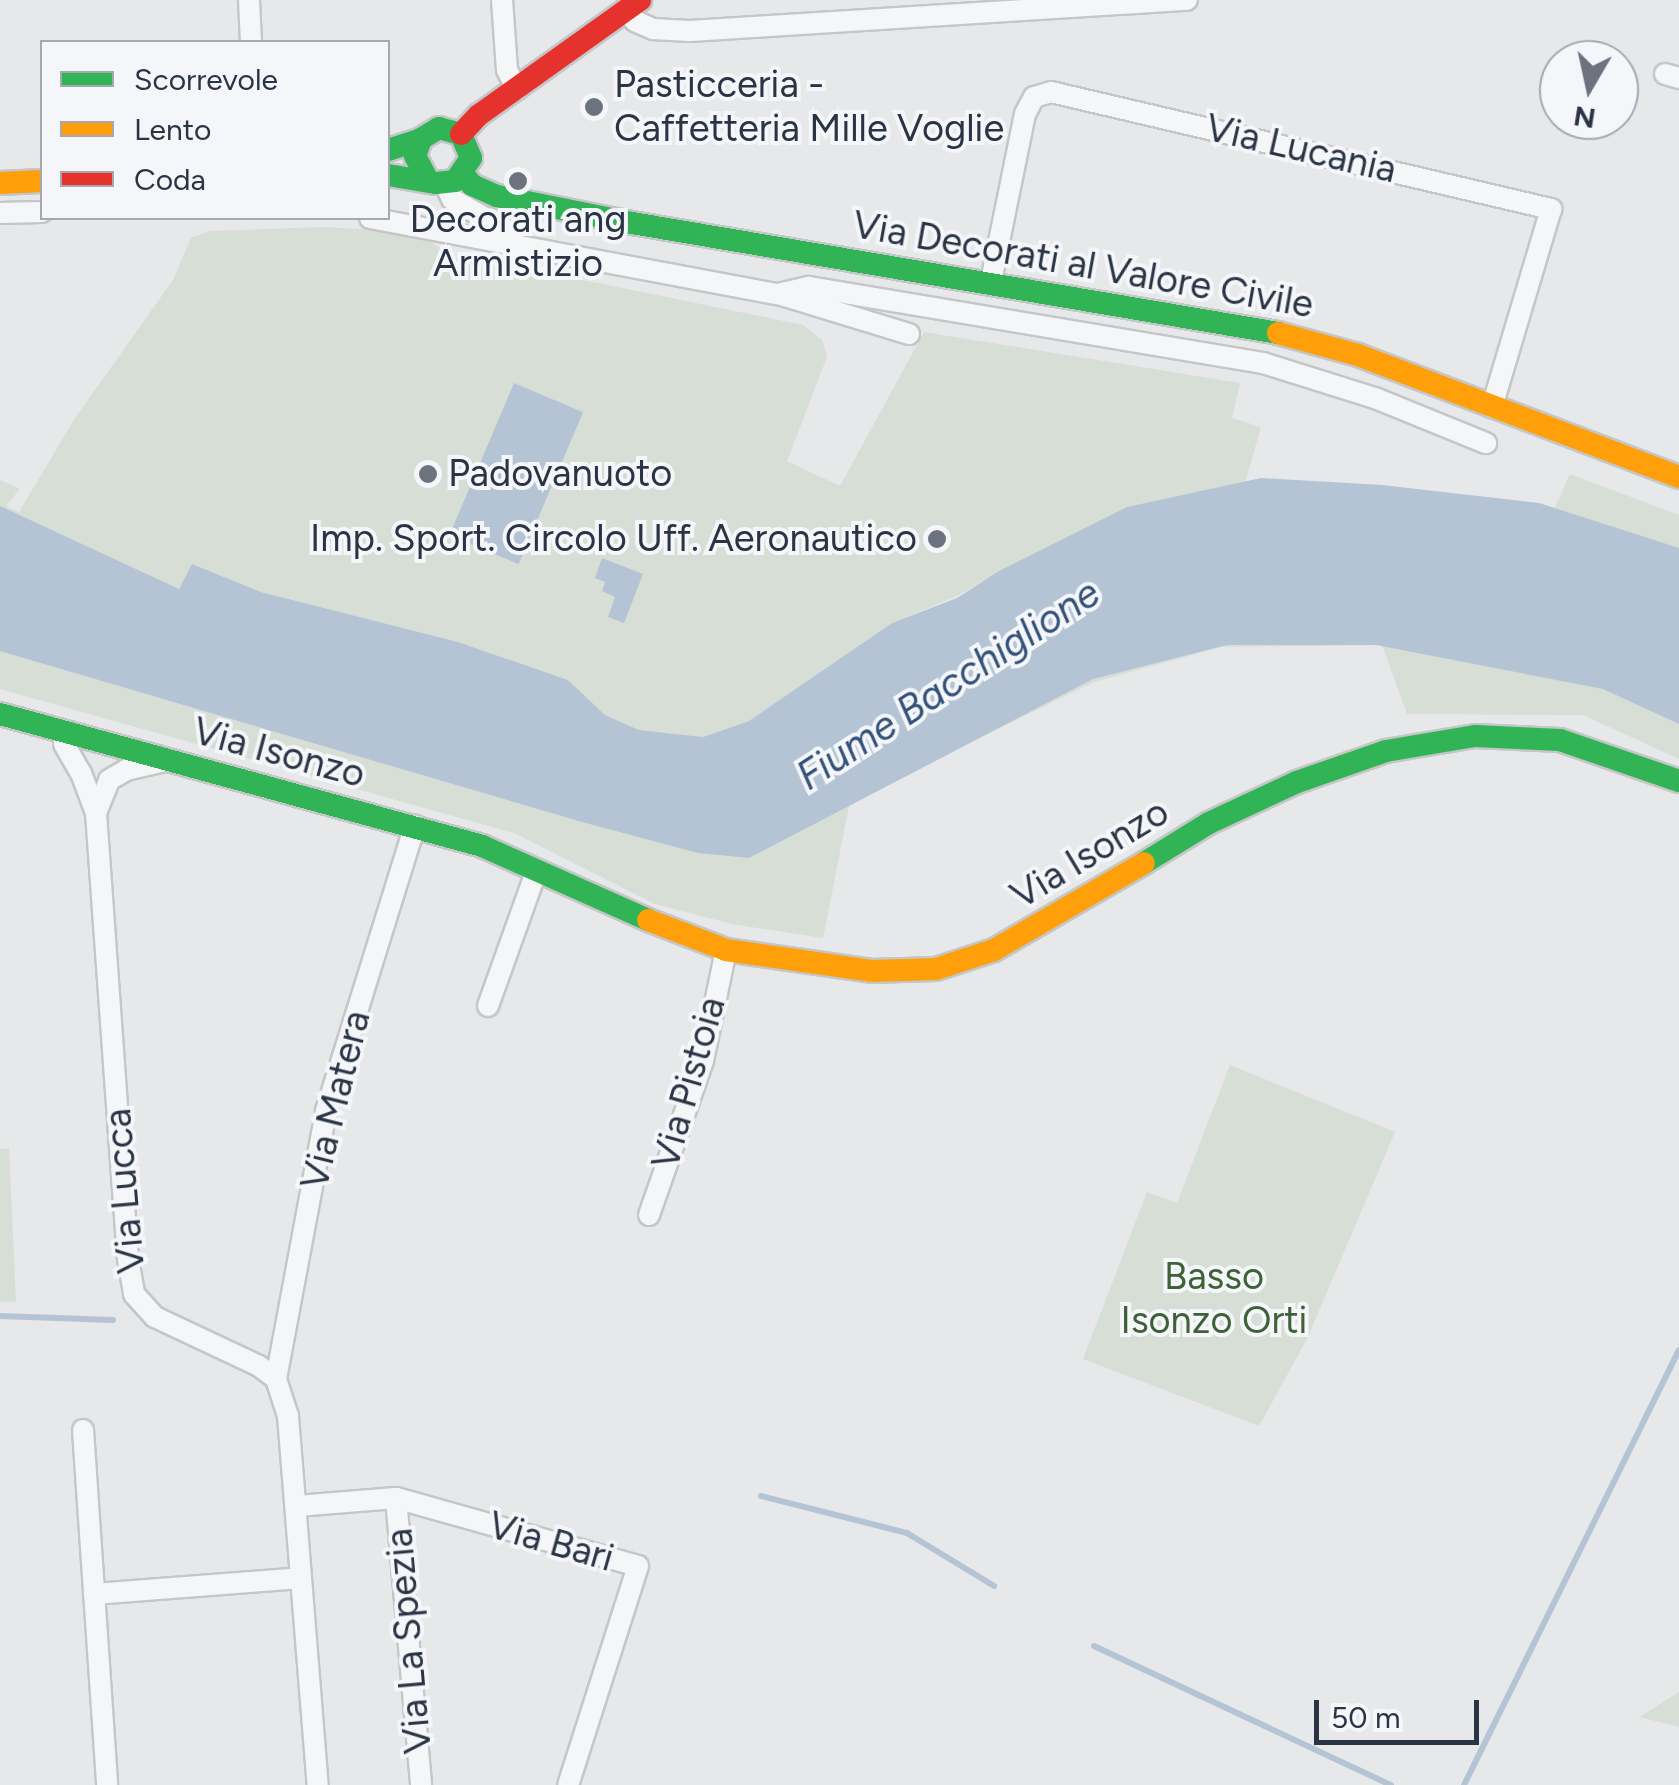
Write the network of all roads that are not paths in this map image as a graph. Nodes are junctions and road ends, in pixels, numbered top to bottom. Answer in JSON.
{"nodes":[{"id":1,"x":249,"y":0,"type":"edge"},
{"id":2,"x":502,"y":0,"type":"edge"},
{"id":3,"x":1186,"y":0,"type":"edge"},
{"id":4,"x":633,"y":6,"type":"edge"},
{"id":5,"x":251,"y":40,"type":"edge"},
{"id":6,"x":517,"y":90,"type":"junction"},
{"id":7,"x":461,"y":134,"type":"junction"},
{"id":8,"x":421,"y":138,"type":"junction"},
{"id":9,"x":390,"y":149,"type":"edge"},
{"id":10,"x":391,"y":176,"type":"edge"},
{"id":11,"x":445,"y":179,"type":"junction"},
{"id":12,"x":40,"y":181,"type":"edge"},
{"id":13,"x":0,"y":182,"type":"edge"},
{"id":14,"x":40,"y":212,"type":"edge"},
{"id":15,"x":0,"y":213,"type":"edge"},
{"id":16,"x":382,"y":220,"type":"edge"},
{"id":17,"x":515,"y":243,"type":"junction"},
{"id":18,"x":991,"y":282,"type":"junction"},
{"id":19,"x":778,"y":294,"type":"junction"},
{"id":20,"x":909,"y":334,"type":"dead end"},
{"id":21,"x":1492,"y":407,"type":"junction"},
{"id":22,"x":1486,"y":443,"type":"dead end"},
{"id":23,"x":1679,"y":477,"type":"edge"},
{"id":24,"x":0,"y":714,"type":"edge"},
{"id":25,"x":67,"y":735,"type":"junction"},
{"id":26,"x":170,"y":760,"type":"junction"},
{"id":27,"x":1679,"y":781,"type":"edge"},
{"id":28,"x":96,"y":812,"type":"junction"},
{"id":29,"x":415,"y":826,"type":"junction"},
{"id":30,"x":537,"y":869,"type":"junction"},
{"id":31,"x":726,"y":950,"type":"junction"},
{"id":32,"x":488,"y":1006,"type":"dead end"},
{"id":33,"x":650,"y":1215,"type":"dead end"},
{"id":34,"x":276,"y":1380,"type":"junction"},
{"id":35,"x":82,"y":1430,"type":"dead end"},
{"id":36,"x":396,"y":1498,"type":"junction"},
{"id":37,"x":297,"y":1506,"type":"junction"},
{"id":38,"x":300,"y":1578,"type":"junction"},
{"id":39,"x":94,"y":1594,"type":"junction"},
{"id":40,"x":106,"y":1785,"type":"edge"},
{"id":41,"x":318,"y":1785,"type":"edge"},
{"id":42,"x":421,"y":1785,"type":"edge"},
{"id":43,"x":568,"y":1785,"type":"edge"}],
"edges":[{"from":1,"to":5,"type":"street"},
{"from":2,"to":6,"type":"street"},
{"from":3,"to":4,"type":"street"},
{"from":4,"to":6,"type":"street"},
{"from":6,"to":7,"type":"street"},
{"from":7,"to":8,"type":"street"},
{"from":7,"to":11,"type":"street"},
{"from":8,"to":9,"type":"street"},
{"from":8,"to":11,"type":"street"},
{"from":10,"to":11,"type":"street"},
{"from":11,"to":17,"type":"street"},
{"from":11,"to":18,"type":"street","name":"Via Decorati al Valore Civile"},
{"from":12,"to":13,"type":"street"},
{"from":14,"to":15,"type":"street"},
{"from":16,"to":17,"type":"street"},
{"from":17,"to":19,"type":"street"},
{"from":18,"to":21,"type":"street","name":"Via Decorati al Valore Civile"},
{"from":18,"to":21,"type":"street","name":"Via Lucania"},
{"from":19,"to":20,"type":"street"},
{"from":19,"to":22,"type":"street"},
{"from":21,"to":23,"type":"street","name":"Via Decorati al Valore Civile"},
{"from":24,"to":25,"type":"street","name":"Via Isonzo"},
{"from":25,"to":26,"type":"street","name":"Via Isonzo"},
{"from":25,"to":28,"type":"street","name":"Via Lucca"},
{"from":26,"to":28,"type":"street"},
{"from":26,"to":29,"type":"street","name":"Via Isonzo"},
{"from":27,"to":31,"type":"street","name":"Via Isonzo"},
{"from":28,"to":34,"type":"street","name":"Via Lucca"},
{"from":29,"to":30,"type":"street","name":"Via Isonzo"},
{"from":29,"to":34,"type":"street","name":"Via Matera"},
{"from":30,"to":31,"type":"street","name":"Via Isonzo"},
{"from":30,"to":32,"type":"street"},
{"from":31,"to":33,"type":"street","name":"Via Pistoia"},
{"from":34,"to":37,"type":"street"},
{"from":35,"to":39,"type":"street"},
{"from":36,"to":37,"type":"street","name":"Via Bari"},
{"from":36,"to":42,"type":"street","name":"Via La Spezia"},
{"from":36,"to":43,"type":"street","name":"Via Bari"},
{"from":37,"to":38,"type":"street"},
{"from":38,"to":39,"type":"street"},
{"from":38,"to":41,"type":"street"},
{"from":39,"to":40,"type":"street"}]}
